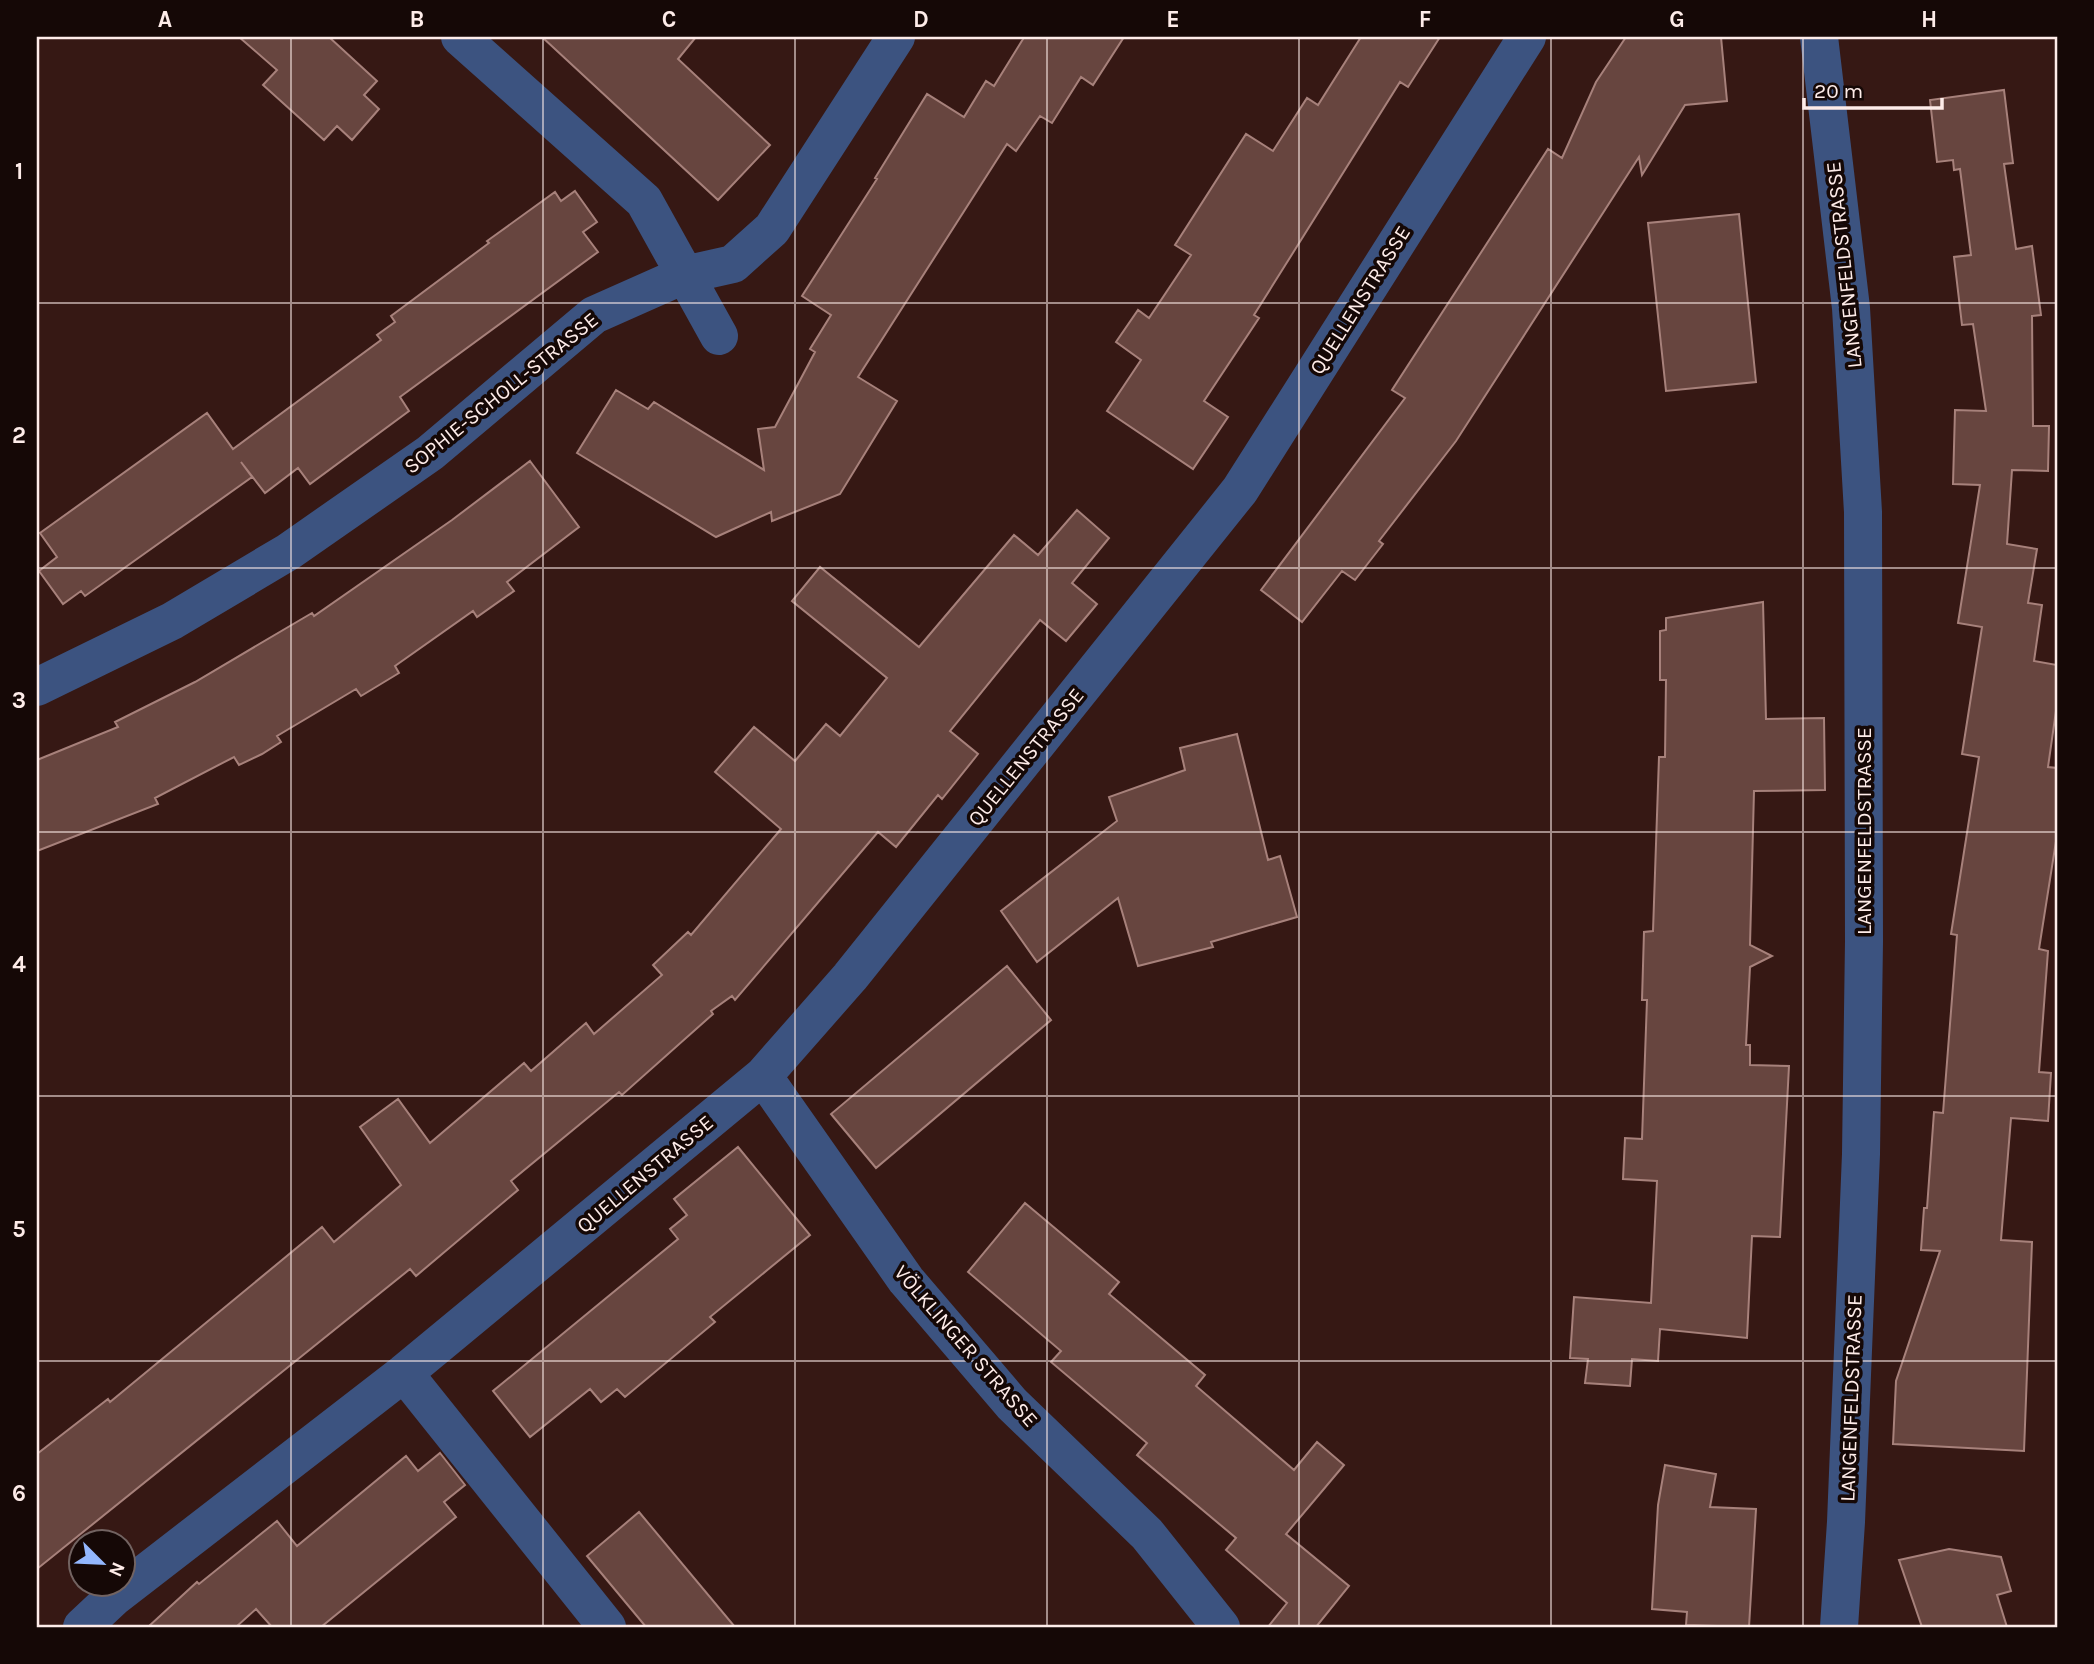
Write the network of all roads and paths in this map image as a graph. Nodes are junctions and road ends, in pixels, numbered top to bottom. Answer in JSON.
{"nodes":[{"id":1,"x":460,"y":37,"type":"edge"},
{"id":2,"x":896,"y":37,"type":"edge"},
{"id":3,"x":1527,"y":37,"type":"edge"},
{"id":4,"x":1819,"y":37,"type":"edge"},
{"id":5,"x":684,"y":275,"type":"junction"},
{"id":6,"x":719,"y":336,"type":"dead end"},
{"id":7,"x":37,"y":687,"type":"edge"},
{"id":8,"x":763,"y":1076,"type":"junction"},
{"id":9,"x":404,"y":1373,"type":"junction"},
{"id":10,"x":82,"y":1627,"type":"edge"},
{"id":11,"x":607,"y":1627,"type":"edge"},
{"id":12,"x":1221,"y":1627,"type":"edge"},
{"id":13,"x":1839,"y":1627,"type":"edge"}],
"edges":[{"from":1,"to":5,"type":"street"},
{"from":2,"to":5,"type":"street","name":"SOPHIE-SCHOLL-STRASSE"},
{"from":3,"to":8,"type":"street","name":"QUELLENSTRASSE"},
{"from":4,"to":13,"type":"street","name":"LANGENFELDSTRASSE"},
{"from":5,"to":6,"type":"street"},
{"from":5,"to":7,"type":"street","name":"SOPHIE-SCHOLL-STRASSE"},
{"from":8,"to":9,"type":"street","name":"QUELLENSTRASSE"},
{"from":8,"to":12,"type":"street","name":"VÖLKLINGER STRASSE"},
{"from":9,"to":10,"type":"street","name":"QUELLENSTRASSE"},
{"from":9,"to":11,"type":"street"}]}
